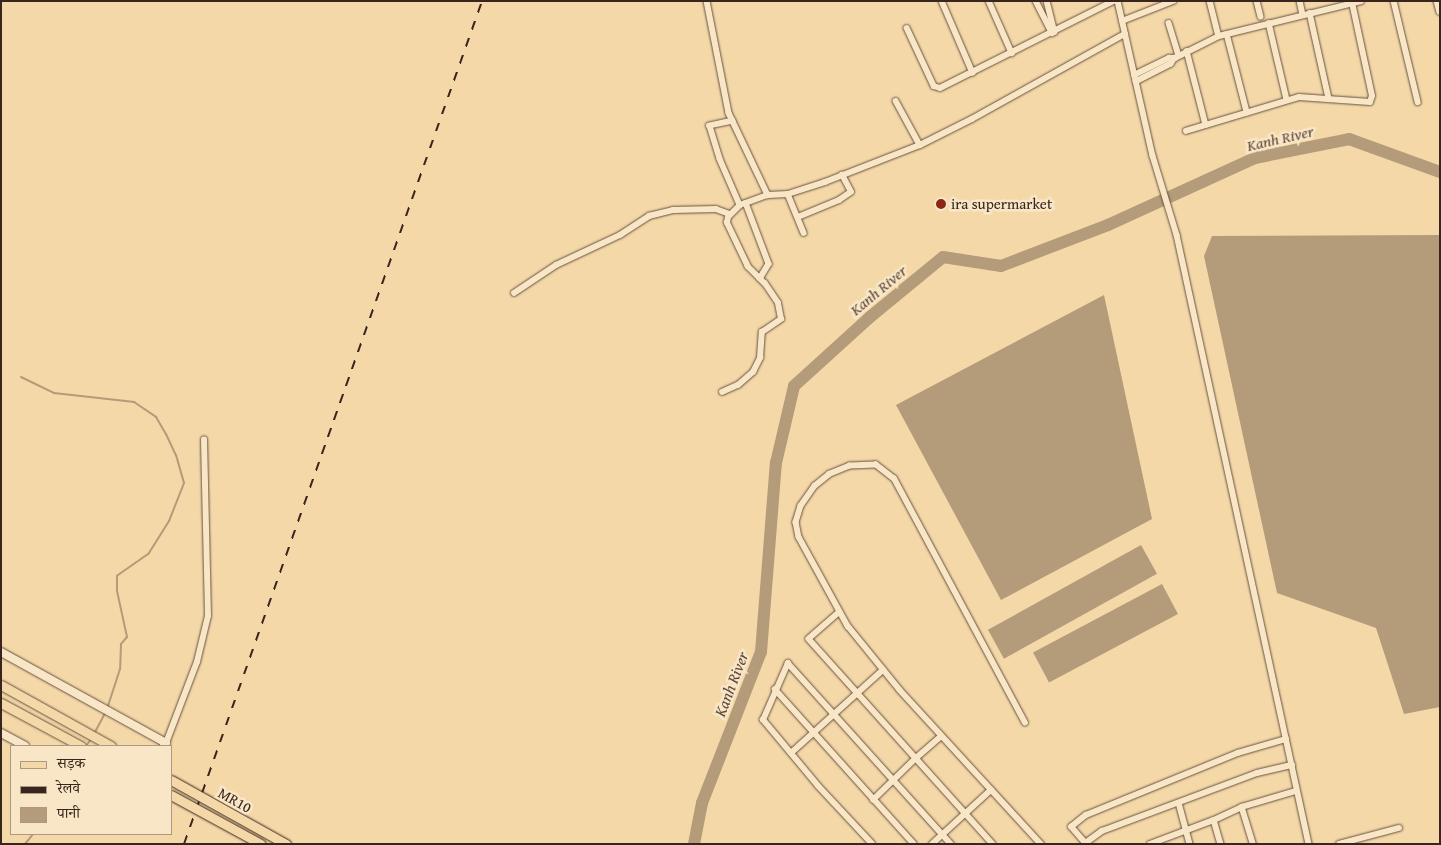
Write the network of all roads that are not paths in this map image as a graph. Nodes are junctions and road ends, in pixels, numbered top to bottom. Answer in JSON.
{"nodes":[{"id":1,"x":708,"y":1,"type":"edge"},
{"id":2,"x":942,"y":1,"type":"edge"},
{"id":3,"x":989,"y":1,"type":"edge"},
{"id":4,"x":1036,"y":1,"type":"edge"},
{"id":5,"x":1047,"y":1,"type":"edge"},
{"id":6,"x":1116,"y":1,"type":"edge"},
{"id":7,"x":1173,"y":1,"type":"edge"},
{"id":8,"x":1210,"y":1,"type":"edge"},
{"id":9,"x":1257,"y":1,"type":"edge"},
{"id":10,"x":1300,"y":1,"type":"edge"},
{"id":11,"x":1361,"y":1,"type":"edge"},
{"id":12,"x":1394,"y":1,"type":"edge"},
{"id":13,"x":1437,"y":1,"type":"edge"},
{"id":14,"x":1344,"y":3,"type":"edge"},
{"id":15,"x":1352,"y":3,"type":"junction"},
{"id":16,"x":1440,"y":12,"type":"edge"},
{"id":17,"x":1310,"y":13,"type":"junction"},
{"id":18,"x":1303,"y":15,"type":"junction"},
{"id":19,"x":1261,"y":17,"type":"dead end"},
{"id":20,"x":1122,"y":21,"type":"junction"},
{"id":21,"x":1169,"y":23,"type":"dead end"},
{"id":22,"x":1270,"y":23,"type":"junction"},
{"id":23,"x":907,"y":28,"type":"dead end"},
{"id":24,"x":1053,"y":32,"type":"junction"},
{"id":25,"x":1125,"y":34,"type":"junction"},
{"id":26,"x":1227,"y":34,"type":"junction"},
{"id":27,"x":1219,"y":36,"type":"junction"},
{"id":28,"x":1187,"y":51,"type":"junction"},
{"id":29,"x":1012,"y":53,"type":"junction"},
{"id":30,"x":1177,"y":57,"type":"junction"},
{"id":31,"x":1154,"y":65,"type":"junction"},
{"id":32,"x":974,"y":72,"type":"junction"},
{"id":33,"x":1156,"y":72,"type":"junction"},
{"id":34,"x":1134,"y":75,"type":"junction"},
{"id":35,"x":1136,"y":82,"type":"junction"},
{"id":36,"x":1329,"y":99,"type":"junction"},
{"id":37,"x":1287,"y":100,"type":"junction"},
{"id":38,"x":896,"y":101,"type":"dead end"},
{"id":39,"x":1418,"y":102,"type":"dead end"},
{"id":40,"x":1247,"y":112,"type":"junction"},
{"id":41,"x":733,"y":121,"type":"junction"},
{"id":42,"x":1206,"y":125,"type":"junction"},
{"id":43,"x":1186,"y":131,"type":"dead end"},
{"id":44,"x":920,"y":145,"type":"junction"},
{"id":45,"x":842,"y":175,"type":"junction"},
{"id":46,"x":788,"y":194,"type":"junction"},
{"id":47,"x":768,"y":195,"type":"junction"},
{"id":48,"x":743,"y":204,"type":"junction"},
{"id":49,"x":730,"y":214,"type":"junction"},
{"id":50,"x":798,"y":217,"type":"junction"},
{"id":51,"x":804,"y":233,"type":"dead end"},
{"id":52,"x":760,"y":279,"type":"junction"},
{"id":53,"x":514,"y":293,"type":"dead end"},
{"id":54,"x":722,"y":392,"type":"dead end"},
{"id":55,"x":204,"y":440,"type":"dead end"},
{"id":56,"x":840,"y":612,"type":"junction"},
{"id":57,"x":1,"y":652,"type":"edge"},
{"id":58,"x":884,"y":670,"type":"junction"},
{"id":59,"x":1,"y":685,"type":"edge"},
{"id":60,"x":775,"y":689,"type":"junction"},
{"id":61,"x":859,"y":693,"type":"junction"},
{"id":62,"x":1,"y":703,"type":"edge"},
{"id":63,"x":835,"y":716,"type":"junction"},
{"id":64,"x":1025,"y":723,"type":"dead end"},
{"id":65,"x":814,"y":732,"type":"junction"},
{"id":66,"x":1,"y":733,"type":"edge"},
{"id":67,"x":942,"y":736,"type":"junction"},
{"id":68,"x":1286,"y":739,"type":"junction"},
{"id":69,"x":23,"y":745,"type":"edge"},
{"id":70,"x":78,"y":745,"type":"edge"},
{"id":71,"x":109,"y":745,"type":"edge"},
{"id":72,"x":165,"y":745,"type":"edge"},
{"id":73,"x":792,"y":753,"type":"junction"},
{"id":74,"x":916,"y":758,"type":"junction"},
{"id":75,"x":1292,"y":765,"type":"junction"},
{"id":76,"x":893,"y":780,"type":"junction"},
{"id":77,"x":172,"y":781,"type":"edge"},
{"id":78,"x":991,"y":790,"type":"junction"},
{"id":79,"x":1296,"y":791,"type":"junction"},
{"id":80,"x":172,"y":796,"type":"edge"},
{"id":81,"x":873,"y":800,"type":"junction"},
{"id":82,"x":1179,"y":803,"type":"junction"},
{"id":83,"x":1242,"y":807,"type":"junction"},
{"id":84,"x":965,"y":813,"type":"junction"},
{"id":85,"x":1214,"y":820,"type":"junction"},
{"id":86,"x":1399,"y":828,"type":"dead end"},
{"id":87,"x":1186,"y":830,"type":"junction"},
{"id":88,"x":942,"y":834,"type":"junction"},
{"id":89,"x":288,"y":842,"type":"edge"},
{"id":90,"x":1158,"y":842,"type":"edge"},
{"id":91,"x":1085,"y":843,"type":"edge"},
{"id":92,"x":260,"y":844,"type":"edge"},
{"id":93,"x":872,"y":844,"type":"edge"},
{"id":94,"x":914,"y":844,"type":"edge"},
{"id":95,"x":932,"y":844,"type":"edge"},
{"id":96,"x":952,"y":844,"type":"edge"},
{"id":97,"x":993,"y":844,"type":"edge"},
{"id":98,"x":1040,"y":844,"type":"edge"},
{"id":99,"x":1150,"y":844,"type":"edge"},
{"id":100,"x":1190,"y":844,"type":"edge"},
{"id":101,"x":1221,"y":844,"type":"edge"},
{"id":102,"x":1254,"y":844,"type":"edge"},
{"id":103,"x":1309,"y":844,"type":"edge"},
{"id":104,"x":1340,"y":844,"type":"edge"}],
"edges":[{"from":1,"to":41,"type":"street"},
{"from":2,"to":32,"type":"street"},
{"from":3,"to":29,"type":"street"},
{"from":4,"to":24,"type":"street"},
{"from":5,"to":24,"type":"street"},
{"from":6,"to":20,"type":"street"},
{"from":6,"to":24,"type":"street"},
{"from":7,"to":20,"type":"street"},
{"from":8,"to":27,"type":"street"},
{"from":9,"to":19,"type":"street"},
{"from":10,"to":18,"type":"street"},
{"from":11,"to":15,"type":"street"},
{"from":12,"to":39,"type":"street"},
{"from":13,"to":16,"type":"street"},
{"from":14,"to":15,"type":"street"},
{"from":14,"to":17,"type":"street"},
{"from":15,"to":36,"type":"street"},
{"from":17,"to":18,"type":"street"},
{"from":17,"to":36,"type":"street"},
{"from":18,"to":22,"type":"street"},
{"from":20,"to":25,"type":"street"},
{"from":21,"to":30,"type":"street"},
{"from":22,"to":26,"type":"street"},
{"from":22,"to":37,"type":"street"},
{"from":23,"to":32,"type":"street"},
{"from":24,"to":29,"type":"street"},
{"from":25,"to":34,"type":"street"},
{"from":25,"to":44,"type":"street"},
{"from":26,"to":27,"type":"street"},
{"from":26,"to":40,"type":"street"},
{"from":27,"to":28,"type":"street"},
{"from":28,"to":30,"type":"street"},
{"from":28,"to":42,"type":"street"},
{"from":29,"to":32,"type":"street"},
{"from":30,"to":31,"type":"street"},
{"from":30,"to":33,"type":"street"},
{"from":31,"to":33,"type":"street"},
{"from":31,"to":34,"type":"street"},
{"from":33,"to":35,"type":"street"},
{"from":34,"to":35,"type":"street"},
{"from":35,"to":68,"type":"street"},
{"from":36,"to":37,"type":"street"},
{"from":37,"to":40,"type":"street"},
{"from":38,"to":44,"type":"street"},
{"from":40,"to":42,"type":"street"},
{"from":41,"to":47,"type":"street"},
{"from":41,"to":48,"type":"street"},
{"from":42,"to":43,"type":"street"},
{"from":44,"to":45,"type":"street"},
{"from":45,"to":46,"type":"street"},
{"from":45,"to":50,"type":"street"},
{"from":46,"to":47,"type":"street"},
{"from":46,"to":50,"type":"street"},
{"from":47,"to":48,"type":"street"},
{"from":48,"to":49,"type":"street"},
{"from":48,"to":52,"type":"street"},
{"from":49,"to":52,"type":"street"},
{"from":49,"to":53,"type":"street"},
{"from":50,"to":51,"type":"street"},
{"from":52,"to":54,"type":"street"},
{"from":55,"to":72,"type":"street"},
{"from":56,"to":58,"type":"street"},
{"from":56,"to":61,"type":"street"},
{"from":56,"to":64,"type":"street"},
{"from":57,"to":72,"type":"street"},
{"from":58,"to":61,"type":"street"},
{"from":58,"to":67,"type":"street"},
{"from":59,"to":71,"type":"main road"},
{"from":60,"to":63,"type":"street"},
{"from":60,"to":65,"type":"street"},
{"from":60,"to":73,"type":"street"},
{"from":61,"to":63,"type":"street"},
{"from":61,"to":74,"type":"street"},
{"from":62,"to":70,"type":"main road"},
{"from":63,"to":65,"type":"street"},
{"from":63,"to":76,"type":"street"},
{"from":65,"to":73,"type":"street"},
{"from":65,"to":81,"type":"street"},
{"from":66,"to":69,"type":"street"},
{"from":67,"to":74,"type":"street"},
{"from":67,"to":78,"type":"street"},
{"from":68,"to":75,"type":"street"},
{"from":68,"to":91,"type":"street"},
{"from":73,"to":93,"type":"street"},
{"from":74,"to":76,"type":"street"},
{"from":74,"to":84,"type":"street"},
{"from":75,"to":79,"type":"street"},
{"from":75,"to":82,"type":"street"},
{"from":76,"to":81,"type":"street"},
{"from":76,"to":88,"type":"street"},
{"from":77,"to":89,"type":"main road","name":"MR10","bridge":true},
{"from":78,"to":84,"type":"street"},
{"from":78,"to":98,"type":"street"},
{"from":79,"to":83,"type":"street"},
{"from":79,"to":103,"type":"street"},
{"from":80,"to":92,"type":"main road","name":"MR10","bridge":true},
{"from":81,"to":94,"type":"street"},
{"from":82,"to":87,"type":"street"},
{"from":82,"to":91,"type":"street"},
{"from":83,"to":85,"type":"street"},
{"from":83,"to":102,"type":"street"},
{"from":84,"to":88,"type":"street"},
{"from":84,"to":97,"type":"street"},
{"from":85,"to":87,"type":"street"},
{"from":85,"to":101,"type":"street"},
{"from":86,"to":104,"type":"street"},
{"from":87,"to":90,"type":"street"},
{"from":87,"to":100,"type":"street"},
{"from":88,"to":95,"type":"street"},
{"from":88,"to":96,"type":"street"},
{"from":90,"to":99,"type":"street"}]}
